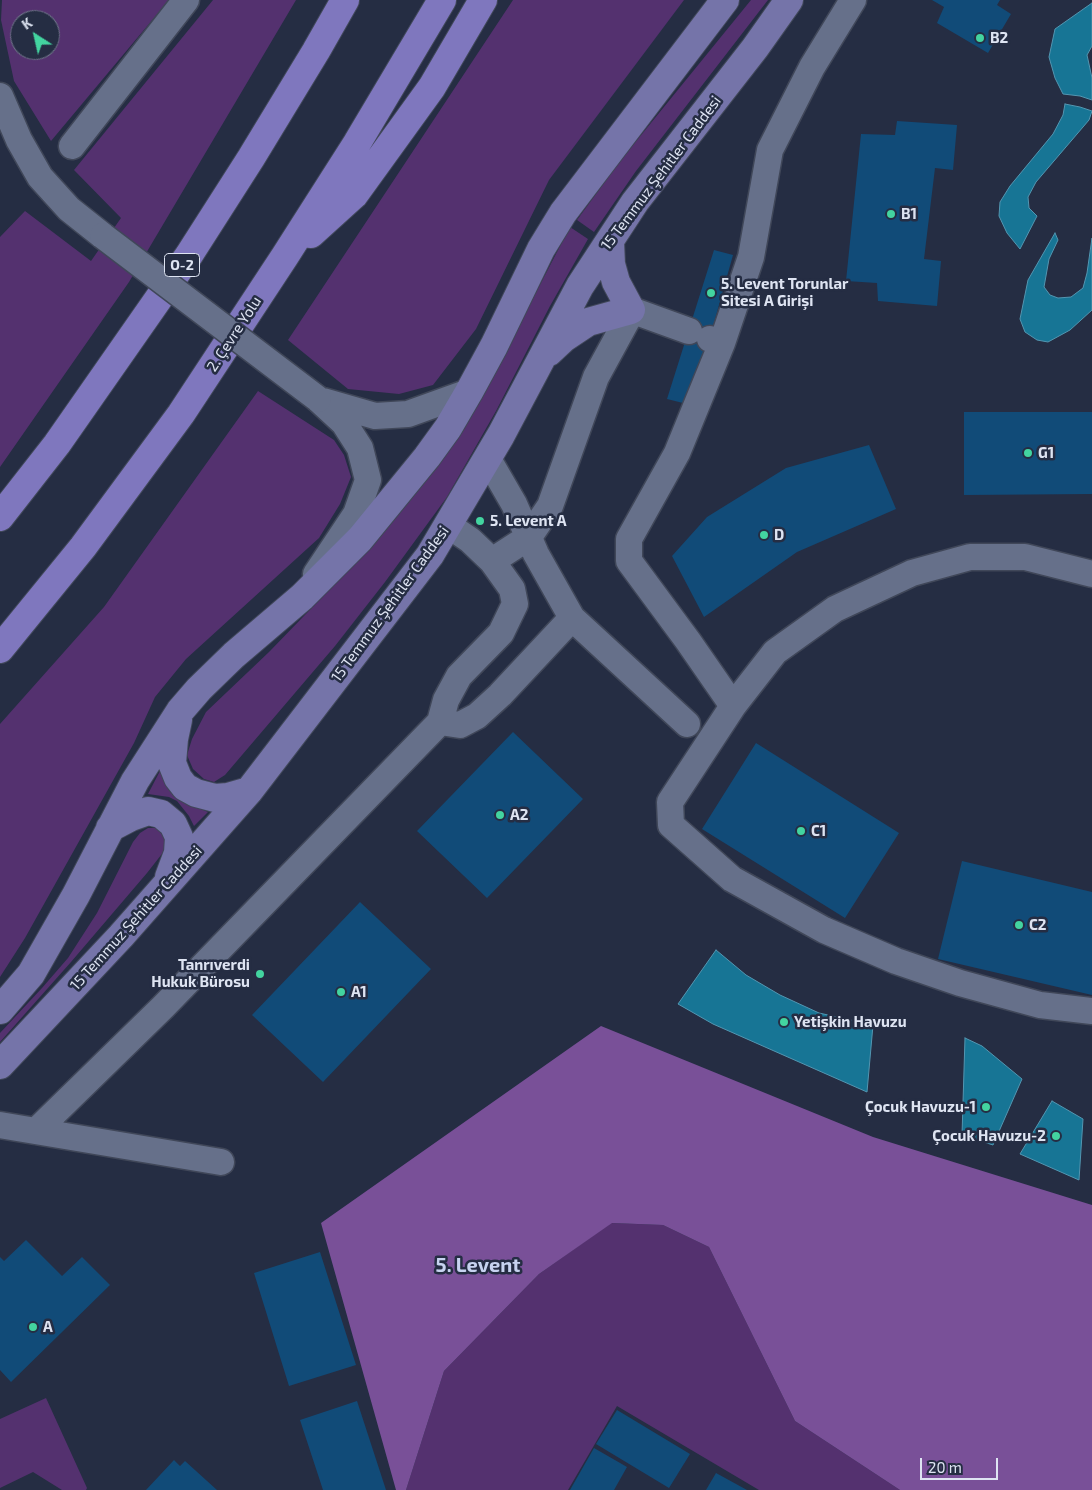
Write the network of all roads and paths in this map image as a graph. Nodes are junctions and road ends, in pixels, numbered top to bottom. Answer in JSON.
{"nodes":[{"id":1,"x":186,"y":0,"type":"edge"},
{"id":2,"x":345,"y":0,"type":"edge"},
{"id":3,"x":442,"y":0,"type":"edge"},
{"id":4,"x":483,"y":0,"type":"edge"},
{"id":5,"x":725,"y":0,"type":"edge"},
{"id":6,"x":789,"y":0,"type":"edge"},
{"id":7,"x":853,"y":0,"type":"edge"},
{"id":8,"x":0,"y":96,"type":"edge"},
{"id":9,"x":72,"y":146,"type":"dead end"},
{"id":10,"x":610,"y":241,"type":"junction"},
{"id":11,"x":285,"y":256,"type":"junction"},
{"id":12,"x":632,"y":310,"type":"junction"},
{"id":13,"x":707,"y":337,"type":"junction"},
{"id":14,"x":539,"y":362,"type":"junction"},
{"id":15,"x":469,"y":392,"type":"junction"},
{"id":16,"x":318,"y":399,"type":"junction"},
{"id":17,"x":488,"y":459,"type":"junction"},
{"id":18,"x":0,"y":517,"type":"edge"},
{"id":19,"x":448,"y":525,"type":"junction"},
{"id":20,"x":529,"y":538,"type":"junction"},
{"id":21,"x":492,"y":561,"type":"junction"},
{"id":22,"x":1092,"y":574,"type":"edge"},
{"id":23,"x":302,"y":597,"type":"junction"},
{"id":24,"x":572,"y":618,"type":"junction"},
{"id":25,"x":0,"y":649,"type":"edge"},
{"id":26,"x":733,"y":706,"type":"junction"},
{"id":27,"x":180,"y":711,"type":"junction"},
{"id":28,"x":440,"y":722,"type":"junction"},
{"id":29,"x":687,"y":724,"type":"dead end"},
{"id":30,"x":249,"y":791,"type":"junction"},
{"id":31,"x":110,"y":828,"type":"junction"},
{"id":32,"x":164,"y":888,"type":"junction"},
{"id":33,"x":0,"y":1010,"type":"edge"},
{"id":34,"x":1092,"y":1011,"type":"edge"},
{"id":35,"x":0,"y":1065,"type":"edge"},
{"id":36,"x":0,"y":1125,"type":"edge"},
{"id":37,"x":36,"y":1131,"type":"junction"},
{"id":38,"x":221,"y":1162,"type":"dead end"}],
"edges":[{"from":1,"to":9,"type":"street"},
{"from":2,"to":18,"type":"highway","number":"O-2"},
{"from":3,"to":11,"type":"highway","name":"2. Çevre Yolu"},
{"from":4,"to":11,"type":"highway"},
{"from":5,"to":15,"type":"main road"},
{"from":6,"to":10,"type":"main road","name":"15 Temmuz Şehitler Caddesi"},
{"from":7,"to":13,"type":"street"},
{"from":8,"to":16,"type":"street","bridge":true},
{"from":10,"to":12,"type":"main road"},
{"from":10,"to":14,"type":"main road","name":"15 Temmuz Şehitler Caddesi"},
{"from":11,"to":25,"type":"highway","name":"2. Çevre Yolu"},
{"from":12,"to":13,"type":"street"},
{"from":12,"to":14,"type":"main road"},
{"from":12,"to":20,"type":"street"},
{"from":13,"to":26,"type":"street"},
{"from":14,"to":17,"type":"main road","name":"15 Temmuz Şehitler Caddesi"},
{"from":15,"to":16,"type":"street"},
{"from":15,"to":23,"type":"main road"},
{"from":16,"to":23,"type":"street"},
{"from":17,"to":19,"type":"main road","name":"15 Temmuz Şehitler Caddesi"},
{"from":17,"to":20,"type":"street"},
{"from":19,"to":21,"type":"street"},
{"from":19,"to":30,"type":"main road","name":"15 Temmuz Şehitler Caddesi"},
{"from":20,"to":21,"type":"street"},
{"from":20,"to":24,"type":"street"},
{"from":21,"to":28,"type":"street"},
{"from":22,"to":26,"type":"street"},
{"from":23,"to":27,"type":"main road"},
{"from":24,"to":28,"type":"street"},
{"from":24,"to":29,"type":"street"},
{"from":26,"to":34,"type":"street"},
{"from":27,"to":30,"type":"main road"},
{"from":27,"to":31,"type":"main road"},
{"from":28,"to":37,"type":"street"},
{"from":30,"to":32,"type":"main road","name":"15 Temmuz Şehitler Caddesi"},
{"from":31,"to":32,"type":"main road"},
{"from":31,"to":33,"type":"main road"},
{"from":32,"to":35,"type":"main road","name":"15 Temmuz Şehitler Caddesi"},
{"from":36,"to":37,"type":"street"},
{"from":37,"to":38,"type":"street"}]}
